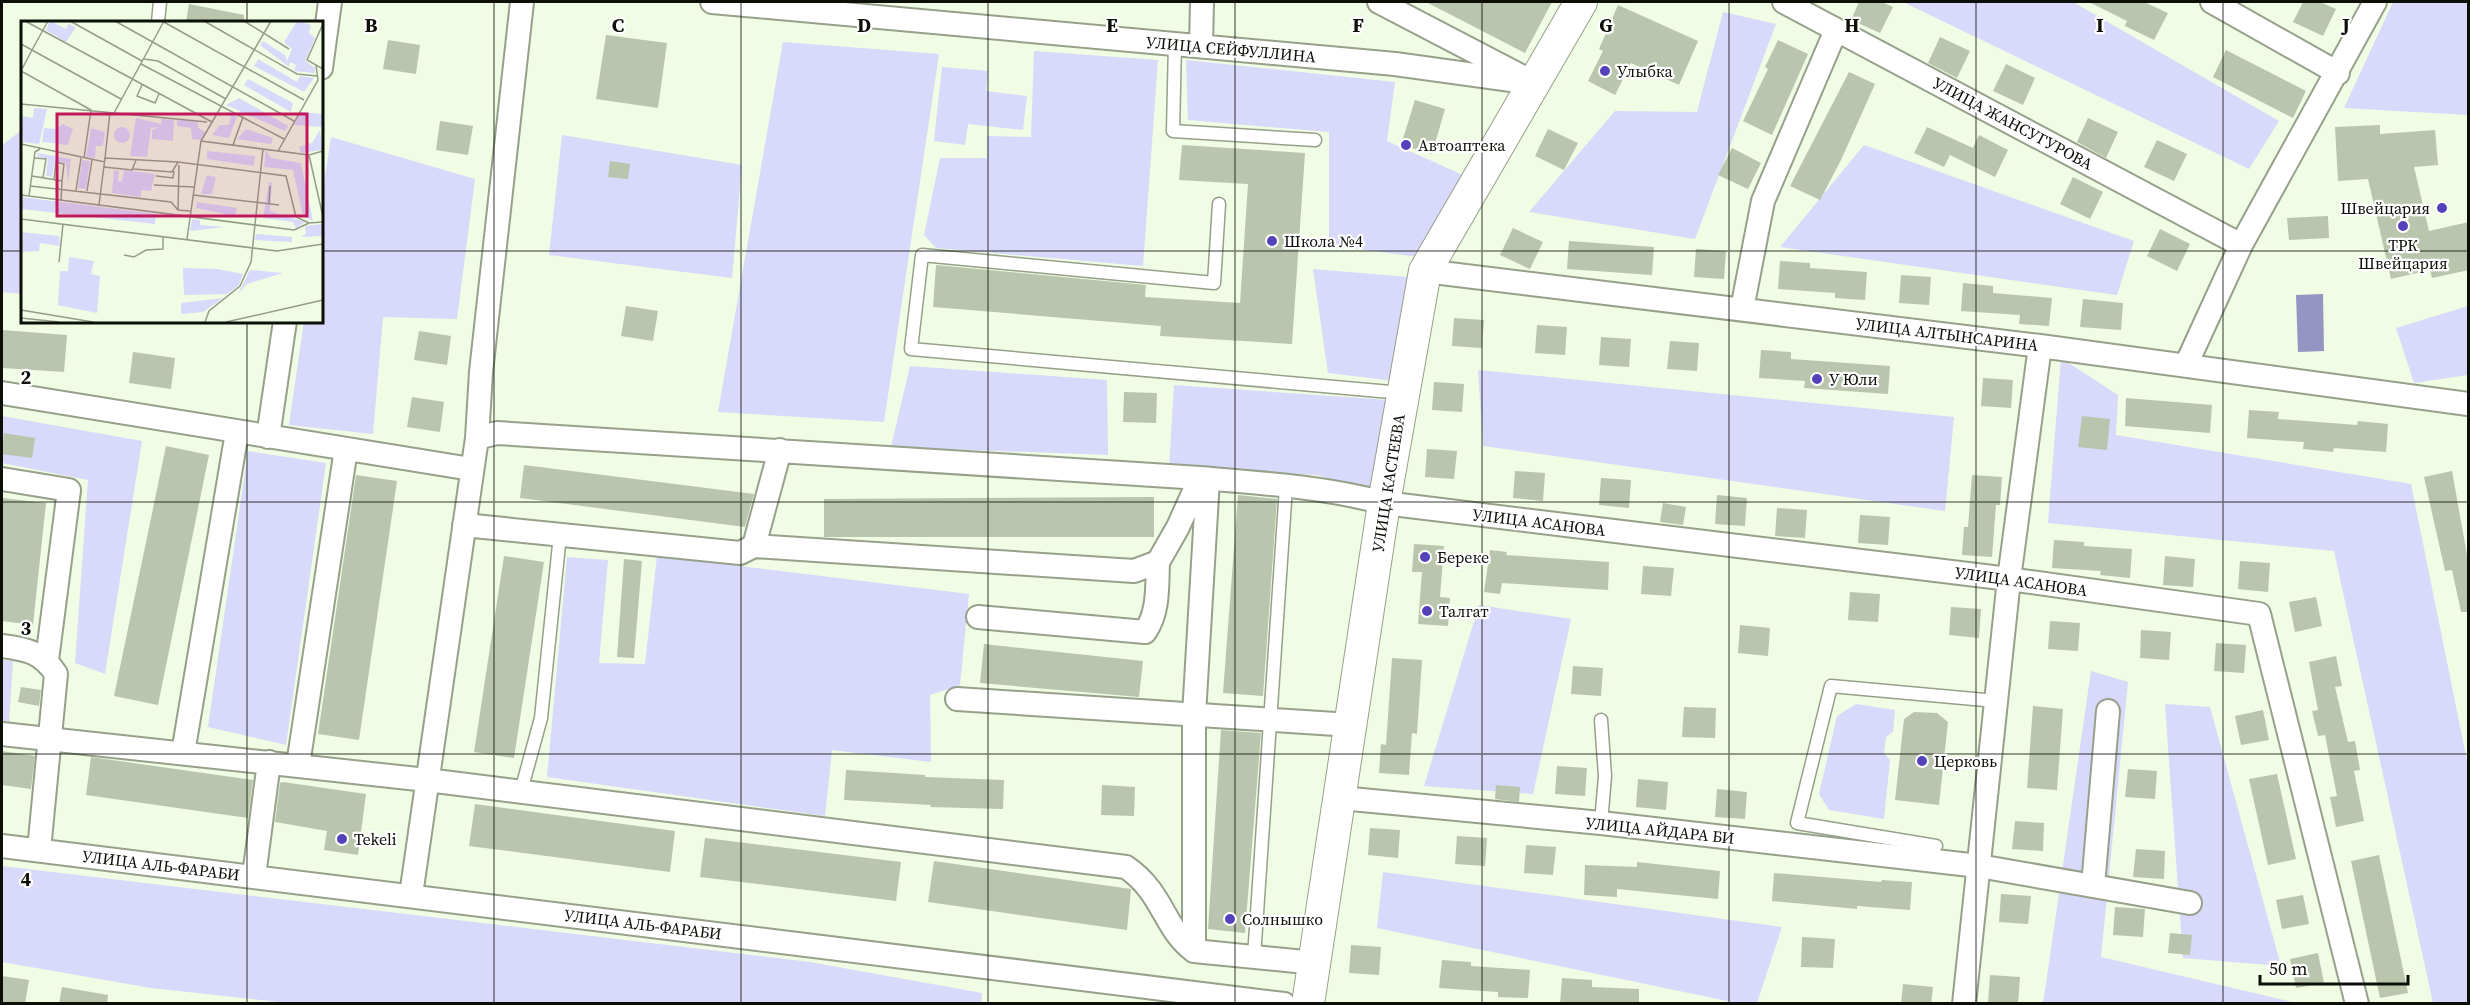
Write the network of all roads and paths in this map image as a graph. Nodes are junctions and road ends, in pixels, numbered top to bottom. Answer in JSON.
{"nodes":[{"id":1,"x":160,"y":2,"type":"edge"},
{"id":2,"x":330,"y":2,"type":"edge"},
{"id":3,"x":522,"y":2,"type":"edge"},
{"id":4,"x":712,"y":2,"type":"edge"},
{"id":5,"x":1202,"y":2,"type":"edge"},
{"id":6,"x":1379,"y":2,"type":"edge"},
{"id":7,"x":1581,"y":2,"type":"edge"},
{"id":8,"x":1784,"y":2,"type":"edge"},
{"id":9,"x":2212,"y":2,"type":"edge"},
{"id":10,"x":2375,"y":2,"type":"edge"},
{"id":11,"x":158,"y":21,"type":"edge"},
{"id":12,"x":1836,"y":30,"type":"junction"},
{"id":13,"x":1175,"y":44,"type":"junction"},
{"id":14,"x":1201,"y":46,"type":"junction"},
{"id":15,"x":322,"y":61,"type":"edge"},
{"id":16,"x":2338,"y":73,"type":"junction"},
{"id":17,"x":1533,"y":83,"type":"junction"},
{"id":18,"x":1315,"y":140,"type":"dead end"},
{"id":19,"x":1219,"y":204,"type":"dead end"},
{"id":20,"x":2241,"y":245,"type":"junction"},
{"id":21,"x":1425,"y":271,"type":"junction"},
{"id":22,"x":1742,"y":309,"type":"junction"},
{"id":23,"x":285,"y":322,"type":"edge"},
{"id":24,"x":2040,"y":346,"type":"junction"},
{"id":25,"x":2186,"y":365,"type":"junction"},
{"id":26,"x":2,"y":393,"type":"edge"},
{"id":27,"x":1403,"y":393,"type":"junction"},
{"id":28,"x":2469,"y":404,"type":"edge"},
{"id":29,"x":237,"y":432,"type":"junction"},
{"id":30,"x":268,"y":437,"type":"junction"},
{"id":31,"x":477,"y":438,"type":"junction"},
{"id":32,"x":345,"y":449,"type":"junction"},
{"id":33,"x":780,"y":450,"type":"junction"},
{"id":34,"x":471,"y":469,"type":"junction"},
{"id":35,"x":2,"y":479,"type":"edge"},
{"id":36,"x":1204,"y":479,"type":"junction"},
{"id":37,"x":1286,"y":487,"type":"junction"},
{"id":38,"x":1384,"y":503,"type":"junction"},
{"id":39,"x":464,"y":525,"type":"junction"},
{"id":40,"x":560,"y":535,"type":"junction"},
{"id":41,"x":754,"y":546,"type":"junction"},
{"id":42,"x":1158,"y":562,"type":"junction"},
{"id":43,"x":2009,"y":579,"type":"junction"},
{"id":44,"x":978,"y":617,"type":"dead end"},
{"id":45,"x":2,"y":646,"type":"edge"},
{"id":46,"x":47,"y":660,"type":"junction"},
{"id":47,"x":957,"y":699,"type":"dead end"},
{"id":48,"x":1996,"y":701,"type":"junction"},
{"id":49,"x":2108,"y":711,"type":"dead end"},
{"id":50,"x":1194,"y":715,"type":"junction"},
{"id":51,"x":1272,"y":720,"type":"junction"},
{"id":52,"x":1601,"y":720,"type":"dead end"},
{"id":53,"x":1351,"y":725,"type":"junction"},
{"id":54,"x":2,"y":734,"type":"edge"},
{"id":55,"x":51,"y":740,"type":"junction"},
{"id":56,"x":183,"y":753,"type":"junction"},
{"id":57,"x":269,"y":762,"type":"junction"},
{"id":58,"x":298,"y":765,"type":"junction"},
{"id":59,"x":428,"y":780,"type":"junction"},
{"id":60,"x":521,"y":791,"type":"junction"},
{"id":61,"x":1341,"y":798,"type":"junction"},
{"id":62,"x":1601,"y":823,"type":"junction"},
{"id":63,"x":2,"y":846,"type":"edge"},
{"id":64,"x":1936,"y":846,"type":"dead end"},
{"id":65,"x":39,"y":850,"type":"junction"},
{"id":66,"x":1979,"y":866,"type":"junction"},
{"id":67,"x":254,"y":876,"type":"junction"},
{"id":68,"x":2093,"y":886,"type":"junction"},
{"id":69,"x":411,"y":895,"type":"junction"},
{"id":70,"x":2190,"y":903,"type":"dead end"},
{"id":71,"x":1194,"y":951,"type":"junction"},
{"id":72,"x":1254,"y":957,"type":"junction"},
{"id":73,"x":1315,"y":963,"type":"junction"},
{"id":74,"x":1284,"y":1004,"type":"edge"},
{"id":75,"x":1308,"y":1004,"type":"edge"},
{"id":76,"x":1964,"y":1004,"type":"edge"},
{"id":77,"x":2357,"y":1004,"type":"edge"}],
"edges":[{"from":1,"to":11,"type":"lane"},
{"from":2,"to":15,"type":"street"},
{"from":3,"to":31,"type":"street"},
{"from":4,"to":13,"type":"street","name":"УЛИЦА СЕЙФУЛЛИНА"},
{"from":5,"to":14,"type":"street"},
{"from":6,"to":17,"type":"street"},
{"from":7,"to":17,"type":"street","name":"УЛИЦА КАСТЕЕВА"},
{"from":8,"to":12,"type":"street","name":"УЛИЦА ЖАНСУГУРОВА"},
{"from":9,"to":16,"type":"street"},
{"from":10,"to":16,"type":"street"},
{"from":12,"to":20,"type":"street","name":"УЛИЦА ЖАНСУГУРОВА"},
{"from":12,"to":22,"type":"street"},
{"from":13,"to":14,"type":"street","name":"УЛИЦА СЕЙФУЛЛИНА"},
{"from":13,"to":18,"type":"lane"},
{"from":14,"to":17,"type":"street","name":"УЛИЦА СЕЙФУЛЛИНА"},
{"from":16,"to":20,"type":"street"},
{"from":17,"to":21,"type":"street","name":"УЛИЦА КАСТЕЕВА"},
{"from":19,"to":27,"type":"lane"},
{"from":20,"to":25,"type":"street"},
{"from":21,"to":22,"type":"street","name":"УЛИЦА АЛТЫНСАРИНА"},
{"from":21,"to":27,"type":"street","name":"УЛИЦА КАСТЕЕВА"},
{"from":22,"to":24,"type":"street","name":"УЛИЦА АЛТЫНСАРИНА"},
{"from":23,"to":30,"type":"street"},
{"from":24,"to":25,"type":"street","name":"УЛИЦА АЛТЫНСАРИНА"},
{"from":24,"to":43,"type":"street"},
{"from":25,"to":28,"type":"street","name":"УЛИЦА АЛТЫНСАРИНА"},
{"from":26,"to":29,"type":"street"},
{"from":27,"to":38,"type":"street","name":"УЛИЦА КАСТЕЕВА"},
{"from":29,"to":30,"type":"street"},
{"from":29,"to":56,"type":"street"},
{"from":30,"to":32,"type":"street"},
{"from":31,"to":33,"type":"street","name":"УЛИЦА АСАНОВА"},
{"from":31,"to":34,"type":"street"},
{"from":32,"to":34,"type":"street"},
{"from":32,"to":58,"type":"street"},
{"from":33,"to":36,"type":"street","name":"УЛИЦА АСАНОВА"},
{"from":33,"to":41,"type":"street"},
{"from":34,"to":39,"type":"street"},
{"from":35,"to":46,"type":"street"},
{"from":36,"to":37,"type":"street","name":"УЛИЦА АСАНОВА"},
{"from":36,"to":42,"type":"street"},
{"from":36,"to":50,"type":"street"},
{"from":37,"to":38,"type":"street","name":"УЛИЦА АСАНОВА"},
{"from":37,"to":51,"type":"lane"},
{"from":38,"to":43,"type":"street","name":"УЛИЦА АСАНОВА"},
{"from":38,"to":53,"type":"street","name":"УЛИЦА КАСТЕЕВА"},
{"from":39,"to":40,"type":"street"},
{"from":39,"to":59,"type":"street"},
{"from":40,"to":41,"type":"street"},
{"from":40,"to":60,"type":"lane"},
{"from":41,"to":42,"type":"street"},
{"from":42,"to":44,"type":"street"},
{"from":43,"to":48,"type":"street"},
{"from":43,"to":77,"type":"street","name":"УЛИЦА АСАНОВА"},
{"from":45,"to":46,"type":"street"},
{"from":46,"to":55,"type":"street"},
{"from":47,"to":50,"type":"street"},
{"from":48,"to":64,"type":"lane"},
{"from":48,"to":66,"type":"street"},
{"from":49,"to":68,"type":"street"},
{"from":50,"to":51,"type":"street"},
{"from":50,"to":71,"type":"street"},
{"from":51,"to":53,"type":"street"},
{"from":51,"to":72,"type":"lane"},
{"from":52,"to":62,"type":"lane"},
{"from":53,"to":61,"type":"street","name":"УЛИЦА КАСТЕЕВА"},
{"from":54,"to":55,"type":"street"},
{"from":55,"to":56,"type":"street"},
{"from":55,"to":65,"type":"street"},
{"from":56,"to":57,"type":"street"},
{"from":57,"to":58,"type":"street"},
{"from":57,"to":67,"type":"street"},
{"from":58,"to":59,"type":"street"},
{"from":59,"to":60,"type":"street"},
{"from":59,"to":69,"type":"street"},
{"from":60,"to":71,"type":"street"},
{"from":61,"to":62,"type":"street","name":"УЛИЦА АЙДАРА БИ"},
{"from":61,"to":73,"type":"street","name":"УЛИЦА КАСТЕЕВА"},
{"from":62,"to":66,"type":"street","name":"УЛИЦА АЙДАРА БИ"},
{"from":63,"to":65,"type":"street","name":"УЛИЦА АЛЬ-ФАРАБИ"},
{"from":65,"to":67,"type":"street","name":"УЛИЦА АЛЬ-ФАРАБИ"},
{"from":66,"to":68,"type":"street","name":"УЛИЦА АЙДАРА БИ"},
{"from":66,"to":76,"type":"street"},
{"from":67,"to":69,"type":"street","name":"УЛИЦА АЛЬ-ФАРАБИ"},
{"from":68,"to":70,"type":"street","name":"УЛИЦА АЙДАРА БИ"},
{"from":69,"to":74,"type":"street","name":"УЛИЦА АЛЬ-ФАРАБИ"},
{"from":71,"to":72,"type":"street"},
{"from":72,"to":73,"type":"street"},
{"from":73,"to":75,"type":"street","name":"УЛИЦА КАСТЕЕВА"}]}
